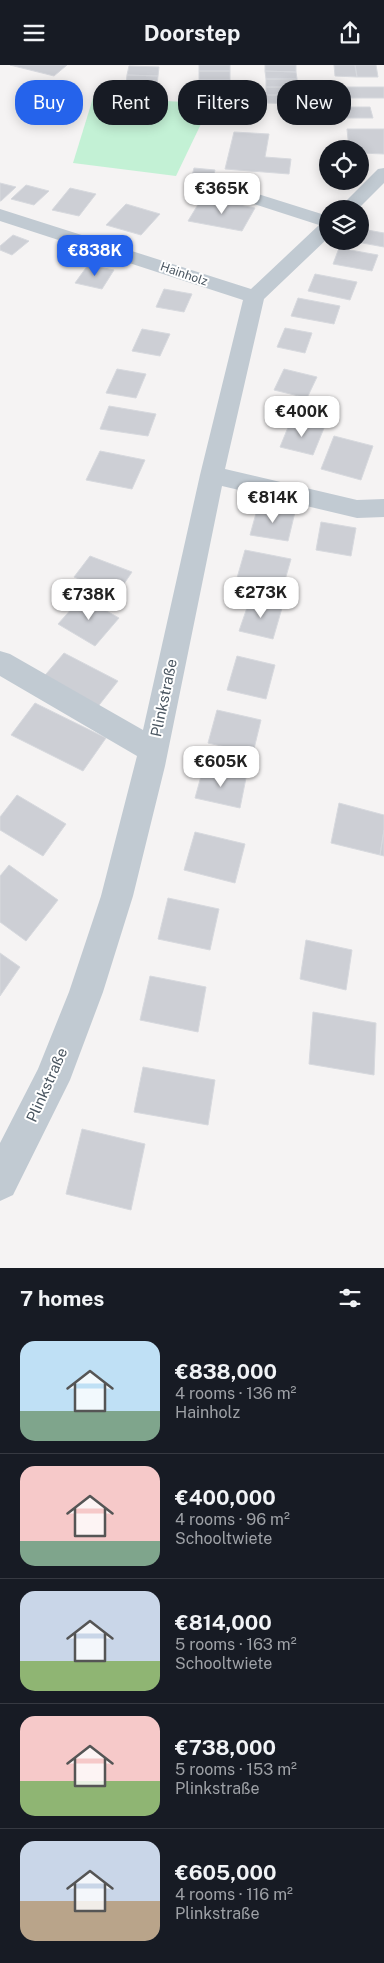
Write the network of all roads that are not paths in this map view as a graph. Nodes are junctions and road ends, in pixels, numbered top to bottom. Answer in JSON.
{"nodes":[{"id":1,"x":384,"y":173,"type":"edge"},
{"id":2,"x":230,"y":190,"type":"dead end"},
{"id":3,"x":356,"y":200,"type":"edge"},
{"id":4,"x":0,"y":215,"type":"edge"},
{"id":5,"x":319,"y":219,"type":"edge"},
{"id":6,"x":319,"y":236,"type":"edge"},
{"id":7,"x":254,"y":297,"type":"junction"},
{"id":8,"x":212,"y":475,"type":"junction"},
{"id":9,"x":384,"y":508,"type":"edge"},
{"id":10,"x":0,"y":663,"type":"edge"},
{"id":11,"x":153,"y":750,"type":"junction"},
{"id":12,"x":0,"y":1182,"type":"edge"}],
"edges":[{"from":1,"to":3,"type":"street"},
{"from":2,"to":5,"type":"street"},
{"from":4,"to":7,"type":"street","name":"Hainholz"},
{"from":6,"to":7,"type":"street"},
{"from":7,"to":8,"type":"street","name":"Plinkstraße"},
{"from":8,"to":9,"type":"street"},
{"from":8,"to":11,"type":"street","name":"Plinkstraße"},
{"from":10,"to":11,"type":"street"},
{"from":11,"to":12,"type":"street","name":"Plinkstraße"}]}
